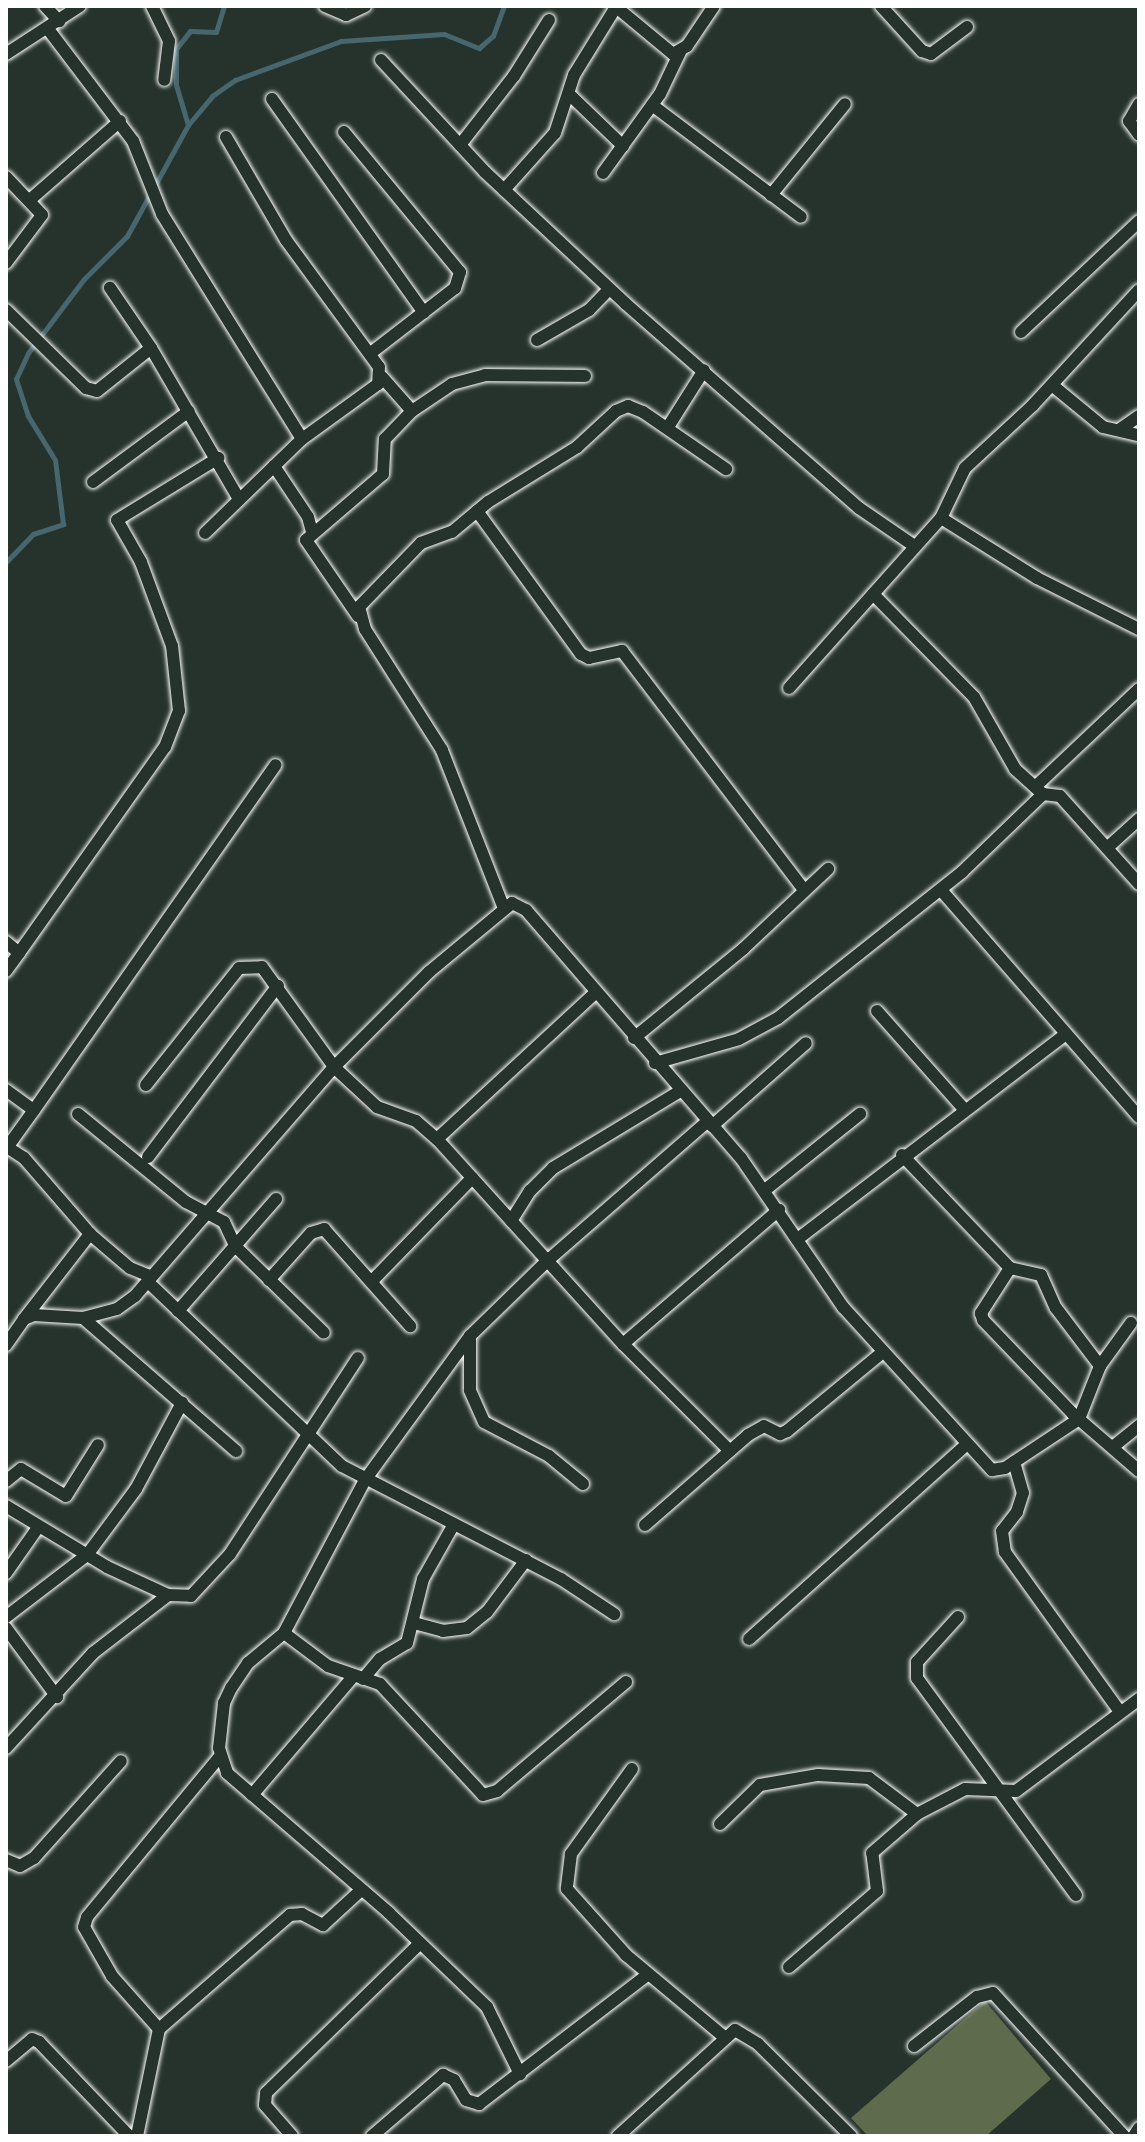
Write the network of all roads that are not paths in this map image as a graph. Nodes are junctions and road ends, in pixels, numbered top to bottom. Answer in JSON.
{"nodes":[{"id":1,"x":45,"y":6,"type":"edge"},
{"id":2,"x":80,"y":6,"type":"edge"},
{"id":3,"x":152,"y":6,"type":"edge"},
{"id":4,"x":325,"y":6,"type":"edge"},
{"id":5,"x":365,"y":6,"type":"edge"},
{"id":6,"x":616,"y":6,"type":"edge"},
{"id":7,"x":714,"y":6,"type":"edge"},
{"id":8,"x":881,"y":6,"type":"edge"},
{"id":9,"x":549,"y":20,"type":"dead end"},
{"id":10,"x":54,"y":25,"type":"junction"},
{"id":11,"x":967,"y":27,"type":"dead end"},
{"id":12,"x":680,"y":52,"type":"junction"},
{"id":13,"x":6,"y":54,"type":"edge"},
{"id":14,"x":381,"y":60,"type":"dead end"},
{"id":15,"x":164,"y":80,"type":"dead end"},
{"id":16,"x":569,"y":94,"type":"junction"},
{"id":17,"x":272,"y":99,"type":"dead end"},
{"id":18,"x":845,"y":104,"type":"dead end"},
{"id":19,"x":1139,"y":104,"type":"edge"},
{"id":20,"x":652,"y":105,"type":"junction"},
{"id":21,"x":120,"y":121,"type":"junction"},
{"id":22,"x":344,"y":132,"type":"dead end"},
{"id":23,"x":1139,"y":135,"type":"edge"},
{"id":24,"x":226,"y":137,"type":"dead end"},
{"id":25,"x":460,"y":145,"type":"junction"},
{"id":26,"x":623,"y":146,"type":"junction"},
{"id":27,"x":603,"y":173,"type":"dead end"},
{"id":28,"x":9,"y":185,"type":"edge"},
{"id":29,"x":504,"y":190,"type":"junction"},
{"id":30,"x":771,"y":195,"type":"junction"},
{"id":31,"x":32,"y":198,"type":"junction"},
{"id":32,"x":801,"y":217,"type":"dead end"},
{"id":33,"x":1139,"y":221,"type":"edge"},
{"id":34,"x":6,"y":263,"type":"edge"},
{"id":35,"x":110,"y":288,"type":"dead end"},
{"id":36,"x":609,"y":289,"type":"junction"},
{"id":37,"x":1139,"y":290,"type":"edge"},
{"id":38,"x":6,"y":310,"type":"edge"},
{"id":39,"x":424,"y":313,"type":"junction"},
{"id":40,"x":1021,"y":332,"type":"dead end"},
{"id":41,"x":537,"y":340,"type":"dead end"},
{"id":42,"x":151,"y":348,"type":"junction"},
{"id":43,"x":371,"y":353,"type":"junction"},
{"id":44,"x":704,"y":370,"type":"junction"},
{"id":45,"x":585,"y":376,"type":"dead end"},
{"id":46,"x":382,"y":377,"type":"junction"},
{"id":47,"x":1052,"y":385,"type":"junction"},
{"id":48,"x":189,"y":411,"type":"junction"},
{"id":49,"x":412,"y":411,"type":"junction"},
{"id":50,"x":1139,"y":416,"type":"edge"},
{"id":51,"x":668,"y":427,"type":"junction"},
{"id":52,"x":1119,"y":430,"type":"junction"},
{"id":53,"x":1139,"y":435,"type":"edge"},
{"id":54,"x":302,"y":439,"type":"junction"},
{"id":55,"x":218,"y":458,"type":"junction"},
{"id":56,"x":274,"y":466,"type":"junction"},
{"id":57,"x":726,"y":469,"type":"dead end"},
{"id":58,"x":93,"y":482,"type":"dead end"},
{"id":59,"x":239,"y":499,"type":"junction"},
{"id":60,"x":477,"y":511,"type":"junction"},
{"id":61,"x":941,"y":518,"type":"junction"},
{"id":62,"x":312,"y":532,"type":"junction"},
{"id":63,"x":205,"y":533,"type":"dead end"},
{"id":64,"x":913,"y":545,"type":"junction"},
{"id":65,"x":873,"y":594,"type":"junction"},
{"id":66,"x":358,"y":616,"type":"junction"},
{"id":67,"x":1139,"y":629,"type":"edge"},
{"id":68,"x":789,"y":688,"type":"dead end"},
{"id":69,"x":1139,"y":689,"type":"edge"},
{"id":70,"x":276,"y":765,"type":"dead end"},
{"id":71,"x":1039,"y":790,"type":"junction"},
{"id":72,"x":1139,"y":819,"type":"edge"},
{"id":73,"x":1107,"y":848,"type":"junction"},
{"id":74,"x":828,"y":869,"type":"dead end"},
{"id":75,"x":1139,"y":884,"type":"edge"},
{"id":76,"x":804,"y":890,"type":"junction"},
{"id":77,"x":941,"y":890,"type":"junction"},
{"id":78,"x":503,"y":906,"type":"junction"},
{"id":79,"x":6,"y":942,"type":"edge"},
{"id":80,"x":19,"y":953,"type":"junction"},
{"id":81,"x":6,"y":971,"type":"edge"},
{"id":82,"x":278,"y":986,"type":"junction"},
{"id":83,"x":595,"y":993,"type":"junction"},
{"id":84,"x":877,"y":1011,"type":"dead end"},
{"id":85,"x":1066,"y":1034,"type":"junction"},
{"id":86,"x":634,"y":1038,"type":"junction"},
{"id":87,"x":806,"y":1043,"type":"dead end"},
{"id":88,"x":655,"y":1063,"type":"junction"},
{"id":89,"x":334,"y":1067,"type":"junction"},
{"id":90,"x":146,"y":1085,"type":"dead end"},
{"id":91,"x":6,"y":1090,"type":"edge"},
{"id":92,"x":680,"y":1091,"type":"junction"},
{"id":93,"x":964,"y":1109,"type":"junction"},
{"id":94,"x":34,"y":1110,"type":"junction"},
{"id":95,"x":78,"y":1114,"type":"dead end"},
{"id":96,"x":860,"y":1114,"type":"dead end"},
{"id":97,"x":1139,"y":1117,"type":"edge"},
{"id":98,"x":710,"y":1124,"type":"junction"},
{"id":99,"x":437,"y":1139,"type":"junction"},
{"id":100,"x":7,"y":1148,"type":"edge"},
{"id":101,"x":902,"y":1155,"type":"junction"},
{"id":102,"x":148,"y":1157,"type":"dead end"},
{"id":103,"x":472,"y":1178,"type":"junction"},
{"id":104,"x":765,"y":1190,"type":"junction"},
{"id":105,"x":276,"y":1199,"type":"dead end"},
{"id":106,"x":779,"y":1210,"type":"junction"},
{"id":107,"x":207,"y":1214,"type":"junction"},
{"id":108,"x":511,"y":1221,"type":"junction"},
{"id":109,"x":90,"y":1234,"type":"junction"},
{"id":110,"x":799,"y":1238,"type":"junction"},
{"id":111,"x":235,"y":1246,"type":"junction"},
{"id":112,"x":547,"y":1261,"type":"junction"},
{"id":113,"x":1010,"y":1268,"type":"junction"},
{"id":114,"x":269,"y":1280,"type":"junction"},
{"id":115,"x":372,"y":1281,"type":"junction"},
{"id":116,"x":148,"y":1282,"type":"junction"},
{"id":117,"x":178,"y":1311,"type":"junction"},
{"id":118,"x":83,"y":1318,"type":"junction"},
{"id":119,"x":24,"y":1319,"type":"junction"},
{"id":120,"x":1131,"y":1323,"type":"dead end"},
{"id":121,"x":410,"y":1326,"type":"dead end"},
{"id":122,"x":324,"y":1333,"type":"dead end"},
{"id":123,"x":470,"y":1336,"type":"junction"},
{"id":124,"x":623,"y":1344,"type":"junction"},
{"id":125,"x":6,"y":1345,"type":"edge"},
{"id":126,"x":883,"y":1352,"type":"junction"},
{"id":127,"x":358,"y":1358,"type":"dead end"},
{"id":128,"x":1100,"y":1366,"type":"junction"},
{"id":129,"x":182,"y":1403,"type":"junction"},
{"id":130,"x":1079,"y":1419,"type":"junction"},
{"id":131,"x":1139,"y":1426,"type":"edge"},
{"id":132,"x":310,"y":1436,"type":"junction"},
{"id":133,"x":98,"y":1445,"type":"dead end"},
{"id":134,"x":966,"y":1445,"type":"junction"},
{"id":135,"x":1114,"y":1446,"type":"junction"},
{"id":136,"x":236,"y":1451,"type":"dead end"},
{"id":137,"x":730,"y":1451,"type":"junction"},
{"id":138,"x":1014,"y":1462,"type":"junction"},
{"id":139,"x":1139,"y":1471,"type":"edge"},
{"id":140,"x":365,"y":1480,"type":"junction"},
{"id":141,"x":6,"y":1481,"type":"edge"},
{"id":142,"x":583,"y":1484,"type":"dead end"},
{"id":143,"x":6,"y":1506,"type":"edge"},
{"id":144,"x":454,"y":1524,"type":"junction"},
{"id":145,"x":645,"y":1525,"type":"dead end"},
{"id":146,"x":39,"y":1526,"type":"junction"},
{"id":147,"x":87,"y":1555,"type":"junction"},
{"id":148,"x":526,"y":1560,"type":"junction"},
{"id":149,"x":7,"y":1570,"type":"edge"},
{"id":150,"x":168,"y":1595,"type":"junction"},
{"id":151,"x":614,"y":1614,"type":"dead end"},
{"id":152,"x":6,"y":1617,"type":"edge"},
{"id":153,"x":958,"y":1617,"type":"dead end"},
{"id":154,"x":414,"y":1623,"type":"junction"},
{"id":155,"x":6,"y":1628,"type":"edge"},
{"id":156,"x":284,"y":1633,"type":"junction"},
{"id":157,"x":749,"y":1639,"type":"dead end"},
{"id":158,"x":358,"y":1679,"type":"junction"},
{"id":159,"x":626,"y":1682,"type":"dead end"},
{"id":160,"x":57,"y":1697,"type":"junction"},
{"id":161,"x":1139,"y":1699,"type":"edge"},
{"id":162,"x":1120,"y":1712,"type":"junction"},
{"id":163,"x":6,"y":1748,"type":"edge"},
{"id":164,"x":220,"y":1756,"type":"junction"},
{"id":165,"x":121,"y":1761,"type":"dead end"},
{"id":166,"x":632,"y":1769,"type":"dead end"},
{"id":167,"x":1001,"y":1791,"type":"junction"},
{"id":168,"x":252,"y":1795,"type":"junction"},
{"id":169,"x":917,"y":1814,"type":"junction"},
{"id":170,"x":720,"y":1824,"type":"dead end"},
{"id":171,"x":6,"y":1860,"type":"edge"},
{"id":172,"x":361,"y":1890,"type":"junction"},
{"id":173,"x":1076,"y":1895,"type":"dead end"},
{"id":174,"x":420,"y":1943,"type":"junction"},
{"id":175,"x":789,"y":1967,"type":"dead end"},
{"id":176,"x":647,"y":1975,"type":"junction"},
{"id":177,"x":159,"y":2029,"type":"junction"},
{"id":178,"x":724,"y":2037,"type":"junction"},
{"id":179,"x":914,"y":2046,"type":"dead end"},
{"id":180,"x":6,"y":2061,"type":"edge"},
{"id":181,"x":520,"y":2074,"type":"junction"},
{"id":182,"x":1139,"y":2128,"type":"edge"},
{"id":183,"x":129,"y":2136,"type":"edge"},
{"id":184,"x":137,"y":2136,"type":"edge"},
{"id":185,"x":292,"y":2136,"type":"edge"},
{"id":186,"x":372,"y":2136,"type":"edge"},
{"id":187,"x":618,"y":2136,"type":"edge"},
{"id":188,"x":851,"y":2136,"type":"edge"},
{"id":189,"x":1124,"y":2136,"type":"edge"},
{"id":190,"x":1134,"y":2136,"type":"edge"}],
"edges":[{"from":1,"to":10,"type":"street"},
{"from":2,"to":10,"type":"street"},
{"from":3,"to":15,"type":"street"},
{"from":4,"to":5,"type":"street"},
{"from":6,"to":12,"type":"street"},
{"from":6,"to":16,"type":"street"},
{"from":7,"to":12,"type":"street"},
{"from":8,"to":11,"type":"street"},
{"from":9,"to":25,"type":"street"},
{"from":10,"to":13,"type":"street"},
{"from":10,"to":21,"type":"street"},
{"from":12,"to":20,"type":"street"},
{"from":14,"to":25,"type":"street"},
{"from":16,"to":26,"type":"street"},
{"from":16,"to":29,"type":"street"},
{"from":17,"to":39,"type":"street"},
{"from":18,"to":30,"type":"street"},
{"from":19,"to":23,"type":"street"},
{"from":20,"to":26,"type":"street"},
{"from":20,"to":30,"type":"street"},
{"from":21,"to":31,"type":"street"},
{"from":21,"to":54,"type":"street"},
{"from":22,"to":39,"type":"street"},
{"from":24,"to":43,"type":"street"},
{"from":25,"to":29,"type":"street"},
{"from":26,"to":27,"type":"street"},
{"from":28,"to":31,"type":"street"},
{"from":29,"to":36,"type":"street"},
{"from":30,"to":32,"type":"street"},
{"from":31,"to":34,"type":"street"},
{"from":33,"to":40,"type":"street"},
{"from":35,"to":42,"type":"street"},
{"from":36,"to":41,"type":"street"},
{"from":36,"to":44,"type":"street"},
{"from":37,"to":47,"type":"street"},
{"from":38,"to":42,"type":"street"},
{"from":39,"to":43,"type":"street"},
{"from":42,"to":48,"type":"street"},
{"from":43,"to":46,"type":"street"},
{"from":44,"to":51,"type":"street"},
{"from":44,"to":64,"type":"street"},
{"from":45,"to":49,"type":"street"},
{"from":46,"to":49,"type":"street"},
{"from":46,"to":54,"type":"street"},
{"from":47,"to":52,"type":"street"},
{"from":47,"to":61,"type":"street"},
{"from":48,"to":55,"type":"street"},
{"from":48,"to":58,"type":"street"},
{"from":49,"to":62,"type":"street"},
{"from":50,"to":52,"type":"street"},
{"from":51,"to":57,"type":"street"},
{"from":51,"to":60,"type":"street"},
{"from":52,"to":53,"type":"street"},
{"from":54,"to":56,"type":"street"},
{"from":55,"to":59,"type":"street"},
{"from":55,"to":80,"type":"street"},
{"from":56,"to":59,"type":"street"},
{"from":56,"to":62,"type":"street"},
{"from":59,"to":63,"type":"street"},
{"from":60,"to":66,"type":"street"},
{"from":60,"to":76,"type":"street"},
{"from":61,"to":64,"type":"street"},
{"from":61,"to":67,"type":"street"},
{"from":62,"to":66,"type":"street"},
{"from":64,"to":65,"type":"street"},
{"from":65,"to":68,"type":"street"},
{"from":65,"to":71,"type":"street"},
{"from":66,"to":78,"type":"street"},
{"from":69,"to":71,"type":"street"},
{"from":70,"to":94,"type":"street"},
{"from":71,"to":73,"type":"street"},
{"from":71,"to":77,"type":"street"},
{"from":72,"to":73,"type":"street"},
{"from":73,"to":75,"type":"street"},
{"from":74,"to":76,"type":"street"},
{"from":76,"to":86,"type":"street"},
{"from":77,"to":85,"type":"street"},
{"from":77,"to":88,"type":"street"},
{"from":78,"to":83,"type":"street"},
{"from":78,"to":89,"type":"street"},
{"from":79,"to":80,"type":"street"},
{"from":80,"to":81,"type":"street"},
{"from":82,"to":89,"type":"street"},
{"from":82,"to":90,"type":"street"},
{"from":82,"to":102,"type":"street"},
{"from":83,"to":86,"type":"street"},
{"from":83,"to":99,"type":"street"},
{"from":84,"to":93,"type":"street"},
{"from":85,"to":93,"type":"street"},
{"from":85,"to":97,"type":"street"},
{"from":86,"to":88,"type":"street"},
{"from":87,"to":98,"type":"street"},
{"from":88,"to":92,"type":"street"},
{"from":89,"to":99,"type":"street"},
{"from":89,"to":107,"type":"street"},
{"from":91,"to":94,"type":"street"},
{"from":92,"to":98,"type":"street"},
{"from":92,"to":108,"type":"street"},
{"from":93,"to":101,"type":"street"},
{"from":94,"to":100,"type":"street"},
{"from":95,"to":107,"type":"street"},
{"from":96,"to":104,"type":"street"},
{"from":98,"to":104,"type":"street"},
{"from":98,"to":112,"type":"street"},
{"from":99,"to":103,"type":"street"},
{"from":100,"to":109,"type":"street"},
{"from":101,"to":110,"type":"street"},
{"from":101,"to":113,"type":"street"},
{"from":103,"to":108,"type":"street"},
{"from":103,"to":115,"type":"street"},
{"from":104,"to":106,"type":"street"},
{"from":105,"to":111,"type":"street"},
{"from":106,"to":110,"type":"street"},
{"from":106,"to":124,"type":"street"},
{"from":107,"to":111,"type":"street"},
{"from":107,"to":116,"type":"street"},
{"from":108,"to":112,"type":"street"},
{"from":109,"to":116,"type":"street"},
{"from":109,"to":119,"type":"street"},
{"from":110,"to":126,"type":"street"},
{"from":111,"to":114,"type":"street"},
{"from":111,"to":117,"type":"street"},
{"from":112,"to":123,"type":"street"},
{"from":112,"to":124,"type":"street"},
{"from":113,"to":128,"type":"street"},
{"from":113,"to":130,"type":"street"},
{"from":114,"to":115,"type":"street"},
{"from":114,"to":122,"type":"street"},
{"from":115,"to":121,"type":"street"},
{"from":116,"to":117,"type":"street"},
{"from":116,"to":118,"type":"street"},
{"from":117,"to":132,"type":"street"},
{"from":118,"to":119,"type":"street"},
{"from":118,"to":129,"type":"street"},
{"from":119,"to":125,"type":"street"},
{"from":120,"to":128,"type":"street"},
{"from":123,"to":140,"type":"street"},
{"from":123,"to":142,"type":"street"},
{"from":124,"to":137,"type":"street"},
{"from":126,"to":134,"type":"street"},
{"from":126,"to":137,"type":"street"},
{"from":127,"to":132,"type":"street"},
{"from":128,"to":130,"type":"street"},
{"from":129,"to":136,"type":"street"},
{"from":129,"to":147,"type":"street"},
{"from":130,"to":135,"type":"street"},
{"from":130,"to":138,"type":"street"},
{"from":131,"to":135,"type":"street"},
{"from":132,"to":140,"type":"street"},
{"from":132,"to":150,"type":"street"},
{"from":133,"to":141,"type":"street"},
{"from":134,"to":138,"type":"street"},
{"from":134,"to":157,"type":"street"},
{"from":135,"to":139,"type":"street"},
{"from":137,"to":145,"type":"street"},
{"from":138,"to":162,"type":"street"},
{"from":140,"to":144,"type":"street"},
{"from":140,"to":156,"type":"street"},
{"from":143,"to":146,"type":"street"},
{"from":144,"to":148,"type":"street"},
{"from":144,"to":154,"type":"street"},
{"from":146,"to":147,"type":"street"},
{"from":146,"to":149,"type":"street"},
{"from":147,"to":150,"type":"street"},
{"from":147,"to":152,"type":"street"},
{"from":148,"to":151,"type":"street"},
{"from":148,"to":154,"type":"street"},
{"from":150,"to":160,"type":"street"},
{"from":153,"to":167,"type":"street"},
{"from":154,"to":158,"type":"street"},
{"from":155,"to":160,"type":"street"},
{"from":156,"to":158,"type":"street"},
{"from":156,"to":164,"type":"street"},
{"from":158,"to":159,"type":"street"},
{"from":158,"to":168,"type":"street"},
{"from":160,"to":163,"type":"street"},
{"from":161,"to":162,"type":"street"},
{"from":162,"to":167,"type":"street"},
{"from":164,"to":168,"type":"street"},
{"from":164,"to":177,"type":"street"},
{"from":165,"to":171,"type":"street"},
{"from":166,"to":176,"type":"street"},
{"from":167,"to":169,"type":"street"},
{"from":167,"to":173,"type":"street"},
{"from":168,"to":172,"type":"street"},
{"from":169,"to":170,"type":"street"},
{"from":169,"to":175,"type":"street"},
{"from":172,"to":174,"type":"street"},
{"from":172,"to":177,"type":"street"},
{"from":174,"to":181,"type":"street"},
{"from":174,"to":185,"type":"street"},
{"from":176,"to":178,"type":"street"},
{"from":176,"to":181,"type":"street"},
{"from":177,"to":184,"type":"street"},
{"from":178,"to":187,"type":"street"},
{"from":178,"to":188,"type":"street"},
{"from":179,"to":189,"type":"street"},
{"from":180,"to":183,"type":"street"},
{"from":181,"to":186,"type":"street"},
{"from":182,"to":190,"type":"street"}]}
